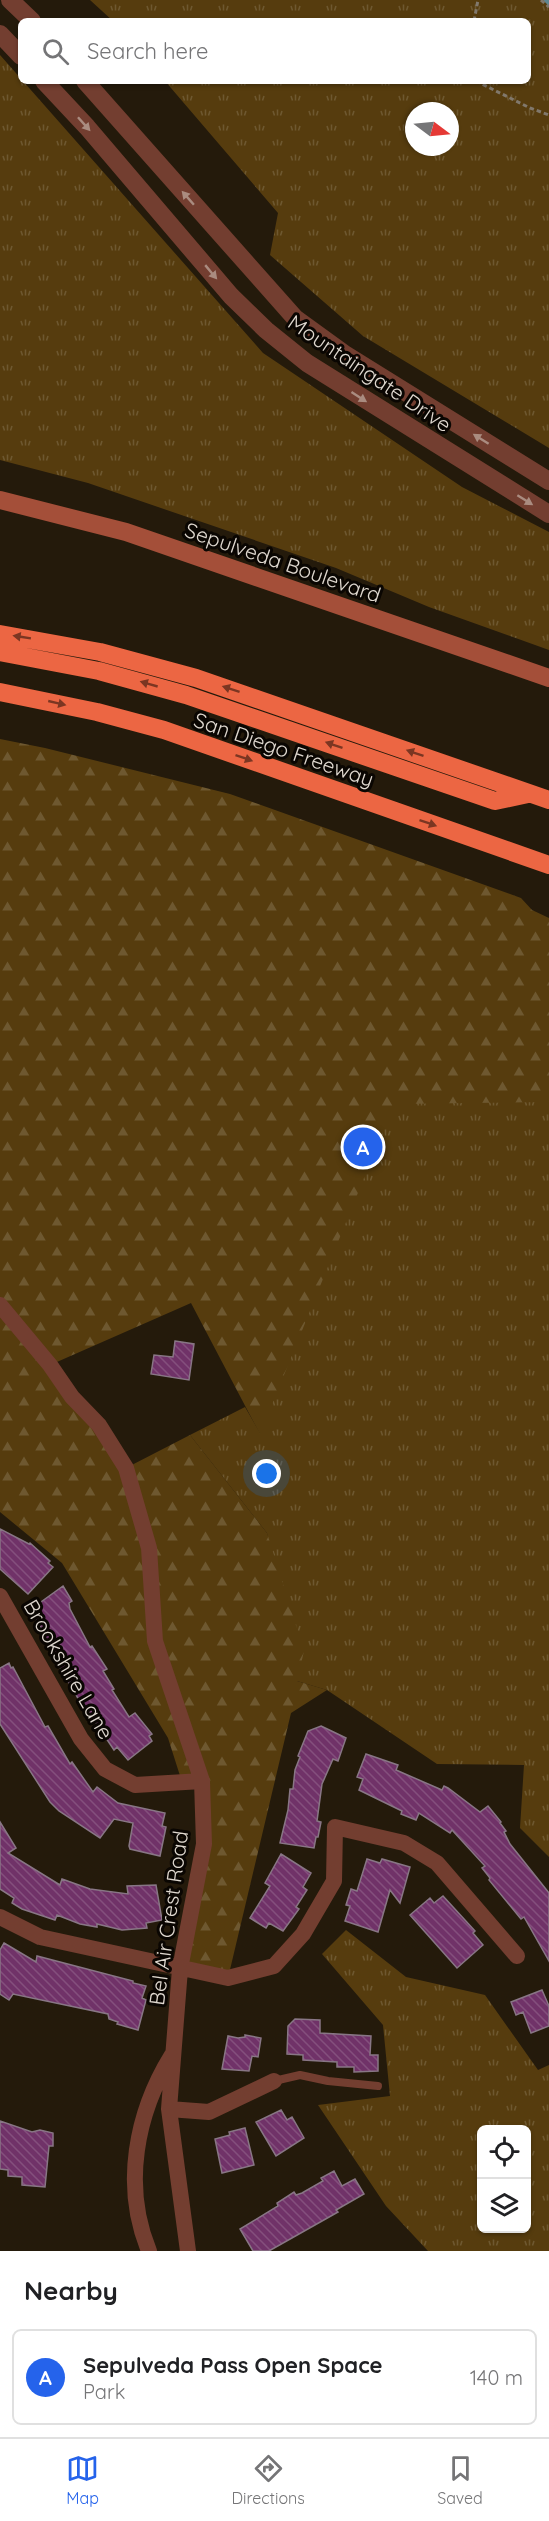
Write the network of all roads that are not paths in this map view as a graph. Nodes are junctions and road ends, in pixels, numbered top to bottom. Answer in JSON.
{"nodes":[{"id":1,"x":10,"y":0,"type":"edge"},
{"id":2,"x":29,"y":18,"type":"edge"},
{"id":3,"x":0,"y":34,"type":"edge"},
{"id":4,"x":18,"y":53,"type":"edge"},
{"id":5,"x":47,"y":84,"type":"edge"},
{"id":6,"x":88,"y":84,"type":"edge"},
{"id":7,"x":549,"y":481,"type":"edge"},
{"id":8,"x":0,"y":500,"type":"edge"},
{"id":9,"x":549,"y":514,"type":"edge"},
{"id":10,"x":0,"y":634,"type":"edge"},
{"id":11,"x":0,"y":652,"type":"edge"},
{"id":12,"x":549,"y":678,"type":"edge"},
{"id":13,"x":0,"y":692,"type":"edge"},
{"id":14,"x":530,"y":794,"type":"junction"},
{"id":15,"x":549,"y":800,"type":"edge"},
{"id":16,"x":549,"y":865,"type":"edge"},
{"id":17,"x":0,"y":1305,"type":"edge"},
{"id":18,"x":0,"y":1596,"type":"edge"},
{"id":19,"x":202,"y":1781,"type":"junction"},
{"id":20,"x":0,"y":1917,"type":"edge"},
{"id":21,"x":517,"y":1956,"type":"dead end"},
{"id":22,"x":180,"y":1969,"type":"junction"},
{"id":23,"x":174,"y":2052,"type":"junction"},
{"id":24,"x":274,"y":2081,"type":"joint"},
{"id":25,"x":378,"y":2086,"type":"dead end"},
{"id":26,"x":169,"y":2109,"type":"junction"},
{"id":27,"x":149,"y":2251,"type":"edge"},
{"id":28,"x":188,"y":2251,"type":"edge"}],
"edges":[{"from":1,"to":2,"type":"street"},
{"from":3,"to":4,"type":"street"},
{"from":5,"to":9,"type":"street","name":"Mountaingate Drive","one_way":true},
{"from":7,"to":6,"type":"street","name":"Mountaingate Drive","one_way":true},
{"from":8,"to":12,"type":"main road","name":"Sepulveda Boulevard"},
{"from":14,"to":10,"type":"highway","name":"San Diego Freeway","one_way":true},
{"from":14,"to":11,"type":"highway","one_way":true},
{"from":13,"to":16,"type":"highway","name":"San Diego Freeway","one_way":true},
{"from":14,"to":15,"type":"highway","name":"San Diego Freeway"},
{"from":17,"to":19,"type":"street","name":"Bel Air Crest Road"},
{"from":18,"to":19,"type":"street","name":"Brookshire Lane"},
{"from":19,"to":22,"type":"street","name":"Bel Air Crest Road"},
{"from":20,"to":22,"type":"street"},
{"from":21,"to":22,"type":"street"},
{"from":22,"to":23,"type":"street","name":"Bel Air Crest Road"},
{"from":23,"to":26,"type":"street","name":"Bel Air Crest Road"},
{"from":23,"to":27,"type":"street","name":"Bel Air Crest Road"},
{"from":24,"to":25,"type":"lane"},
{"from":24,"to":26,"type":"street"},
{"from":26,"to":28,"type":"street","name":"Bel Air Crest Road"}]}
